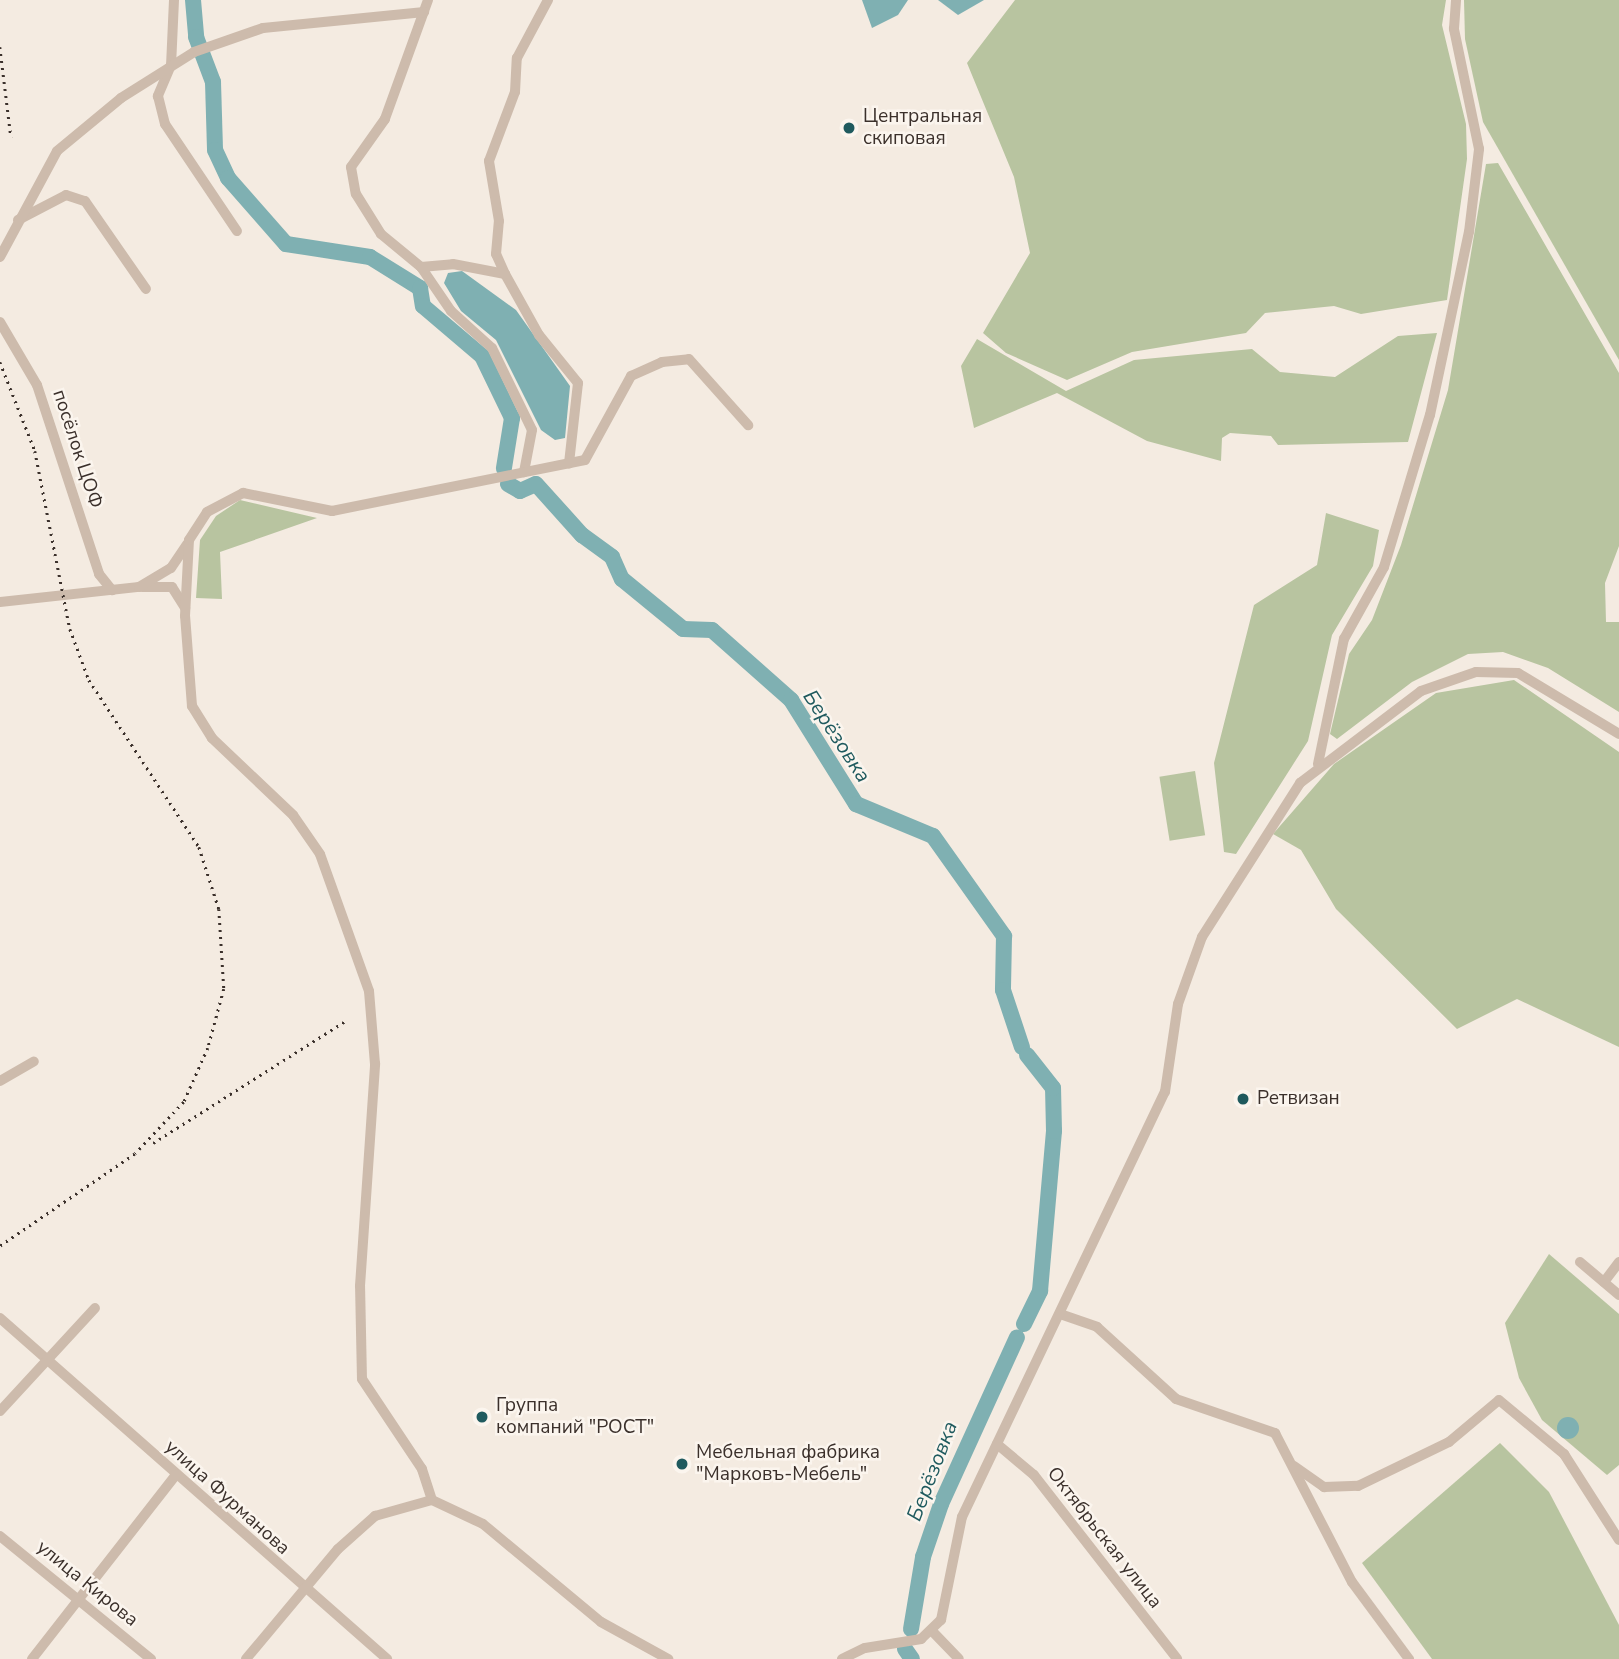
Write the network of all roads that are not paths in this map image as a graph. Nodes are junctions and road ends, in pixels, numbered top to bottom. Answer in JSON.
{"nodes":[{"id":1,"x":174,"y":0,"type":"edge"},
{"id":2,"x":428,"y":0,"type":"edge"},
{"id":3,"x":548,"y":0,"type":"edge"},
{"id":4,"x":1456,"y":0,"type":"edge"},
{"id":5,"x":424,"y":12,"type":"junction"},
{"id":6,"x":171,"y":65,"type":"junction"},
{"id":7,"x":18,"y":220,"type":"junction"},
{"id":8,"x":237,"y":230,"type":"dead end"},
{"id":9,"x":0,"y":257,"type":"edge"},
{"id":10,"x":421,"y":267,"type":"junction"},
{"id":11,"x":505,"y":274,"type":"junction"},
{"id":12,"x":146,"y":289,"type":"dead end"},
{"id":13,"x":0,"y":322,"type":"edge"},
{"id":14,"x":748,"y":425,"type":"dead end"},
{"id":15,"x":569,"y":464,"type":"junction"},
{"id":16,"x":524,"y":472,"type":"junction"},
{"id":17,"x":189,"y":540,"type":"junction"},
{"id":18,"x":139,"y":587,"type":"junction"},
{"id":19,"x":112,"y":590,"type":"junction"},
{"id":20,"x":0,"y":601,"type":"edge"},
{"id":21,"x":185,"y":609,"type":"junction"},
{"id":22,"x":1619,"y":734,"type":"edge"},
{"id":23,"x":1318,"y":764,"type":"junction"},
{"id":24,"x":34,"y":1061,"type":"dead end"},
{"id":25,"x":0,"y":1081,"type":"edge"},
{"id":26,"x":1580,"y":1262,"type":"dead end"},
{"id":27,"x":1619,"y":1262,"type":"edge"},
{"id":28,"x":1604,"y":1282,"type":"junction"},
{"id":29,"x":1619,"y":1295,"type":"edge"},
{"id":30,"x":94,"y":1308,"type":"dead end"},
{"id":31,"x":1063,"y":1315,"type":"junction"},
{"id":32,"x":0,"y":1318,"type":"edge"},
{"id":33,"x":46,"y":1359,"type":"junction"},
{"id":34,"x":0,"y":1410,"type":"edge"},
{"id":35,"x":997,"y":1444,"type":"junction"},
{"id":36,"x":1294,"y":1466,"type":"junction"},
{"id":37,"x":176,"y":1475,"type":"junction"},
{"id":38,"x":432,"y":1500,"type":"junction"},
{"id":39,"x":0,"y":1536,"type":"edge"},
{"id":40,"x":1619,"y":1540,"type":"edge"},
{"id":41,"x":304,"y":1591,"type":"junction"},
{"id":42,"x":78,"y":1600,"type":"junction"},
{"id":43,"x":933,"y":1632,"type":"junction"},
{"id":44,"x":32,"y":1659,"type":"edge"},
{"id":45,"x":151,"y":1659,"type":"edge"},
{"id":46,"x":246,"y":1659,"type":"edge"},
{"id":47,"x":387,"y":1659,"type":"edge"},
{"id":48,"x":668,"y":1659,"type":"edge"},
{"id":49,"x":842,"y":1659,"type":"edge"},
{"id":50,"x":959,"y":1659,"type":"edge"},
{"id":51,"x":1177,"y":1659,"type":"edge"},
{"id":52,"x":1409,"y":1659,"type":"edge"}],
"edges":[{"from":1,"to":6,"type":"street"},
{"from":2,"to":5,"type":"street"},
{"from":3,"to":11,"type":"street"},
{"from":4,"to":23,"type":"street"},
{"from":5,"to":6,"type":"street"},
{"from":5,"to":10,"type":"street"},
{"from":6,"to":7,"type":"street"},
{"from":6,"to":8,"type":"street"},
{"from":7,"to":9,"type":"street"},
{"from":7,"to":12,"type":"street"},
{"from":10,"to":11,"type":"street"},
{"from":10,"to":16,"type":"street"},
{"from":11,"to":15,"type":"street"},
{"from":13,"to":19,"type":"street","name":"посёлок ЦОФ"},
{"from":14,"to":15,"type":"street"},
{"from":15,"to":16,"type":"street"},
{"from":16,"to":17,"type":"street"},
{"from":17,"to":18,"type":"street"},
{"from":17,"to":21,"type":"street"},
{"from":18,"to":19,"type":"street"},
{"from":18,"to":21,"type":"street"},
{"from":19,"to":20,"type":"street"},
{"from":21,"to":38,"type":"street"},
{"from":22,"to":23,"type":"street"},
{"from":23,"to":31,"type":"street"},
{"from":24,"to":25,"type":"street"},
{"from":26,"to":28,"type":"street"},
{"from":27,"to":28,"type":"street"},
{"from":28,"to":29,"type":"street"},
{"from":30,"to":33,"type":"street"},
{"from":31,"to":35,"type":"street"},
{"from":31,"to":36,"type":"street"},
{"from":32,"to":33,"type":"street","name":"улица Фурманова"},
{"from":33,"to":34,"type":"street"},
{"from":33,"to":37,"type":"street","name":"улица Фурманова"},
{"from":35,"to":43,"type":"street"},
{"from":35,"to":51,"type":"street","name":"Октябрьская улица"},
{"from":36,"to":40,"type":"street"},
{"from":36,"to":52,"type":"street"},
{"from":37,"to":41,"type":"street","name":"улица Фурманова"},
{"from":37,"to":42,"type":"street"},
{"from":38,"to":41,"type":"street"},
{"from":38,"to":48,"type":"street"},
{"from":39,"to":42,"type":"street","name":"улица Кирова"},
{"from":41,"to":46,"type":"street"},
{"from":41,"to":47,"type":"street","name":"улица Фурманова"},
{"from":42,"to":44,"type":"street"},
{"from":42,"to":45,"type":"street","name":"улица Кирова"},
{"from":43,"to":49,"type":"street"},
{"from":43,"to":50,"type":"street"}]}
